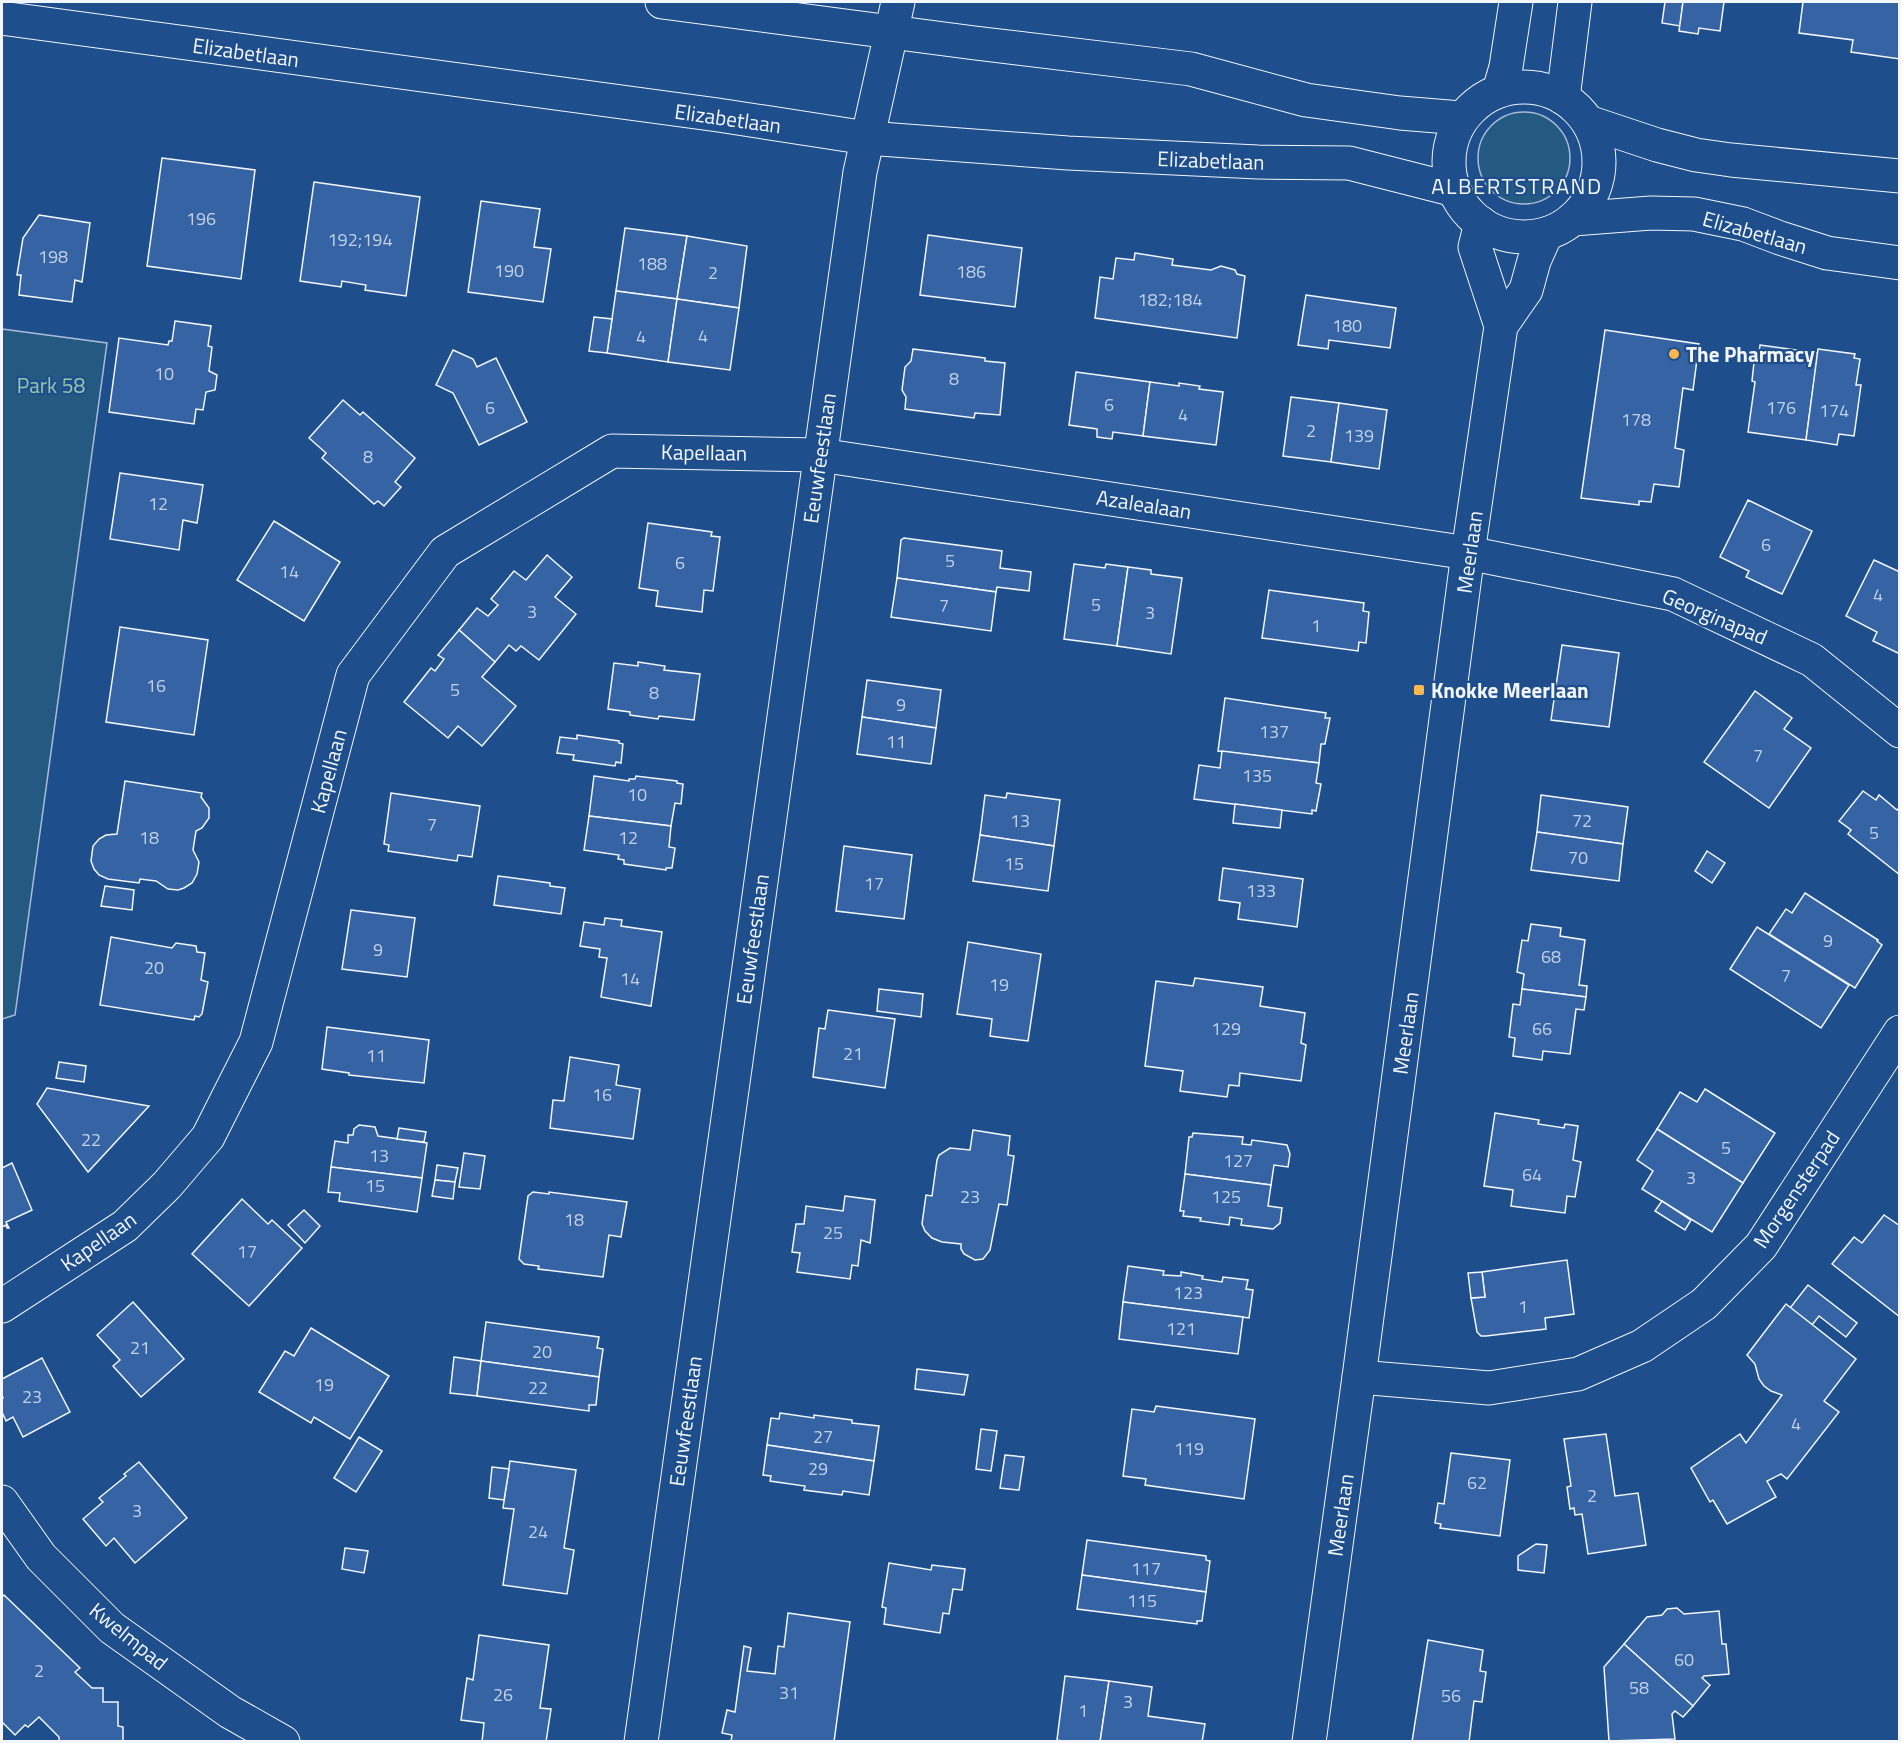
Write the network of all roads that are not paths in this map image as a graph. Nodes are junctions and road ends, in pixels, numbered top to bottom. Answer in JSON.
{"nodes":[{"id":1,"x":662,"y":2,"type":"edge"},
{"id":2,"x":1516,"y":2,"type":"edge"},
{"id":3,"x":1575,"y":2,"type":"edge"},
{"id":4,"x":894,"y":17,"type":"edge"},
{"id":5,"x":2,"y":18,"type":"edge"},
{"id":6,"x":1499,"y":92,"type":"junction"},
{"id":7,"x":1563,"y":98,"type":"junction"},
{"id":8,"x":1461,"y":118,"type":"junction"},
{"id":9,"x":1588,"y":122,"type":"junction"},
{"id":10,"x":867,"y":138,"type":"junction"},
{"id":11,"x":1899,"y":176,"type":"edge"},
{"id":12,"x":1455,"y":190,"type":"junction"},
{"id":13,"x":1481,"y":223,"type":"junction"},
{"id":14,"x":1559,"y":226,"type":"junction"},
{"id":15,"x":1899,"y":263,"type":"edge"},
{"id":16,"x":1501,"y":326,"type":"junction"},
{"id":17,"x":820,"y":455,"type":"junction"},
{"id":18,"x":1468,"y":553,"type":"junction"},
{"id":19,"x":1899,"y":731,"type":"edge"},
{"id":20,"x":1899,"y":1032,"type":"edge"},
{"id":21,"x":2,"y":1305,"type":"edge"},
{"id":22,"x":1359,"y":1377,"type":"junction"},
{"id":23,"x":2,"y":1502,"type":"edge"},
{"id":24,"x":283,"y":1742,"type":"edge"},
{"id":25,"x":640,"y":1742,"type":"edge"},
{"id":26,"x":1309,"y":1742,"type":"edge"}],
"edges":[{"from":1,"to":4,"type":"street"},
{"from":2,"to":6,"type":"street"},
{"from":3,"to":7,"type":"street"},
{"from":4,"to":8,"type":"street"},
{"from":4,"to":10,"type":"street","name":"Eeuwfeestlaan"},
{"from":5,"to":10,"type":"street","name":"Elizabetlaan"},
{"from":6,"to":7,"type":"street"},
{"from":6,"to":8,"type":"street"},
{"from":7,"to":9,"type":"street"},
{"from":8,"to":12,"type":"street","name":"Elizabetlaan"},
{"from":9,"to":11,"type":"street"},
{"from":9,"to":14,"type":"street"},
{"from":10,"to":12,"type":"street","name":"Elizabetlaan"},
{"from":10,"to":17,"type":"street","name":"Eeuwfeestlaan"},
{"from":12,"to":13,"type":"street","name":"Elizabetlaan"},
{"from":13,"to":14,"type":"street","name":"Elizabetlaan"},
{"from":13,"to":16,"type":"street","name":"Meerlaan"},
{"from":14,"to":15,"type":"street","name":"Elizabetlaan"},
{"from":14,"to":16,"type":"street","name":"Meerlaan"},
{"from":16,"to":18,"type":"street","name":"Meerlaan"},
{"from":17,"to":18,"type":"street","name":"Azalealaan"},
{"from":17,"to":21,"type":"street","name":"Kapellaan"},
{"from":17,"to":25,"type":"street","name":"Eeuwfeestlaan"},
{"from":18,"to":19,"type":"street","name":"Georginapad"},
{"from":18,"to":22,"type":"street","name":"Meerlaan"},
{"from":20,"to":22,"type":"street","name":"Morgensterpad"},
{"from":22,"to":26,"type":"street","name":"Meerlaan"},
{"from":23,"to":24,"type":"street","name":"Kwelmpad"}]}
